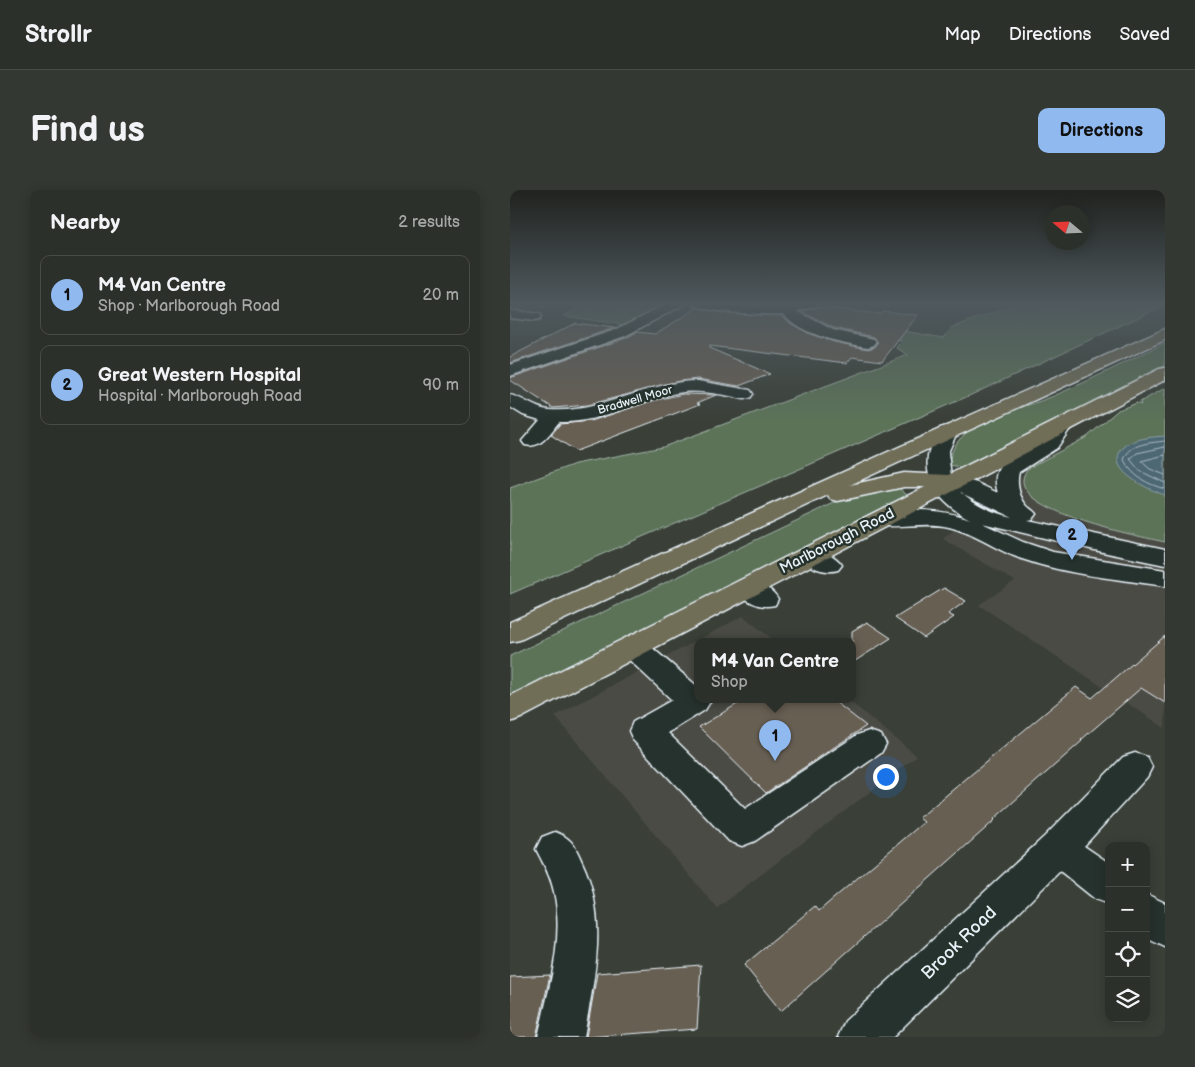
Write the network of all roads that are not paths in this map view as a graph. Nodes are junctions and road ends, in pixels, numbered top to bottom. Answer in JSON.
{"nodes":[{"id":1,"x":592,"y":343,"type":"edge"},
{"id":2,"x":1146,"y":343,"type":"edge"},
{"id":3,"x":510,"y":371,"type":"edge"},
{"id":4,"x":1165,"y":373,"type":"edge"},
{"id":5,"x":744,"y":394,"type":"dead end"},
{"id":6,"x":510,"y":400,"type":"edge"},
{"id":7,"x":555,"y":415,"type":"junction"},
{"id":8,"x":1062,"y":427,"type":"junction"},
{"id":9,"x":947,"y":432,"type":"junction"},
{"id":10,"x":532,"y":441,"type":"dead end"},
{"id":11,"x":945,"y":483,"type":"junction"},
{"id":12,"x":783,"y":507,"type":"junction"},
{"id":13,"x":1018,"y":510,"type":"junction"},
{"id":14,"x":876,"y":527,"type":"junction"},
{"id":15,"x":1050,"y":532,"type":"junction"},
{"id":16,"x":1165,"y":557,"type":"edge"},
{"id":17,"x":1165,"y":578,"type":"edge"},
{"id":18,"x":510,"y":633,"type":"edge"},
{"id":19,"x":633,"y":647,"type":"junction"},
{"id":20,"x":510,"y":710,"type":"edge"},
{"id":21,"x":869,"y":744,"type":"dead end"},
{"id":22,"x":1135,"y":767,"type":"dead end"},
{"id":23,"x":555,"y":848,"type":"dead end"},
{"id":24,"x":1058,"y":848,"type":"junction"},
{"id":25,"x":1105,"y":883,"type":"edge"},
{"id":26,"x":1150,"y":916,"type":"edge"},
{"id":27,"x":1165,"y":927,"type":"edge"},
{"id":28,"x":560,"y":1037,"type":"edge"},
{"id":29,"x":861,"y":1037,"type":"edge"}],
"edges":[{"from":1,"to":3,"type":"street"},
{"from":2,"to":9,"type":"main road"},
{"from":4,"to":8,"type":"main road","name":"Marlborough Road"},
{"from":5,"to":7,"type":"street","name":"Bradwell Moor"},
{"from":6,"to":7,"type":"street","name":"Bradwell Moor"},
{"from":7,"to":10,"type":"street"},
{"from":8,"to":11,"type":"main road","name":"Marlborough Road"},
{"from":8,"to":13,"type":"street"},
{"from":9,"to":11,"type":"street"},
{"from":9,"to":12,"type":"main road"},
{"from":11,"to":12,"type":"main road"},
{"from":11,"to":13,"type":"street"},
{"from":11,"to":14,"type":"main road","name":"Marlborough Road"},
{"from":11,"to":15,"type":"street"},
{"from":12,"to":18,"type":"main road"},
{"from":13,"to":15,"type":"street"},
{"from":14,"to":17,"type":"street"},
{"from":14,"to":19,"type":"main road","name":"Marlborough Road"},
{"from":15,"to":16,"type":"street"},
{"from":19,"to":20,"type":"main road","name":"Marlborough Road"},
{"from":19,"to":21,"type":"street"},
{"from":22,"to":24,"type":"street","name":"Brook Road"},
{"from":23,"to":28,"type":"street"},
{"from":24,"to":25,"type":"street"},
{"from":24,"to":29,"type":"street","name":"Brook Road"},
{"from":26,"to":27,"type":"street"}]}
